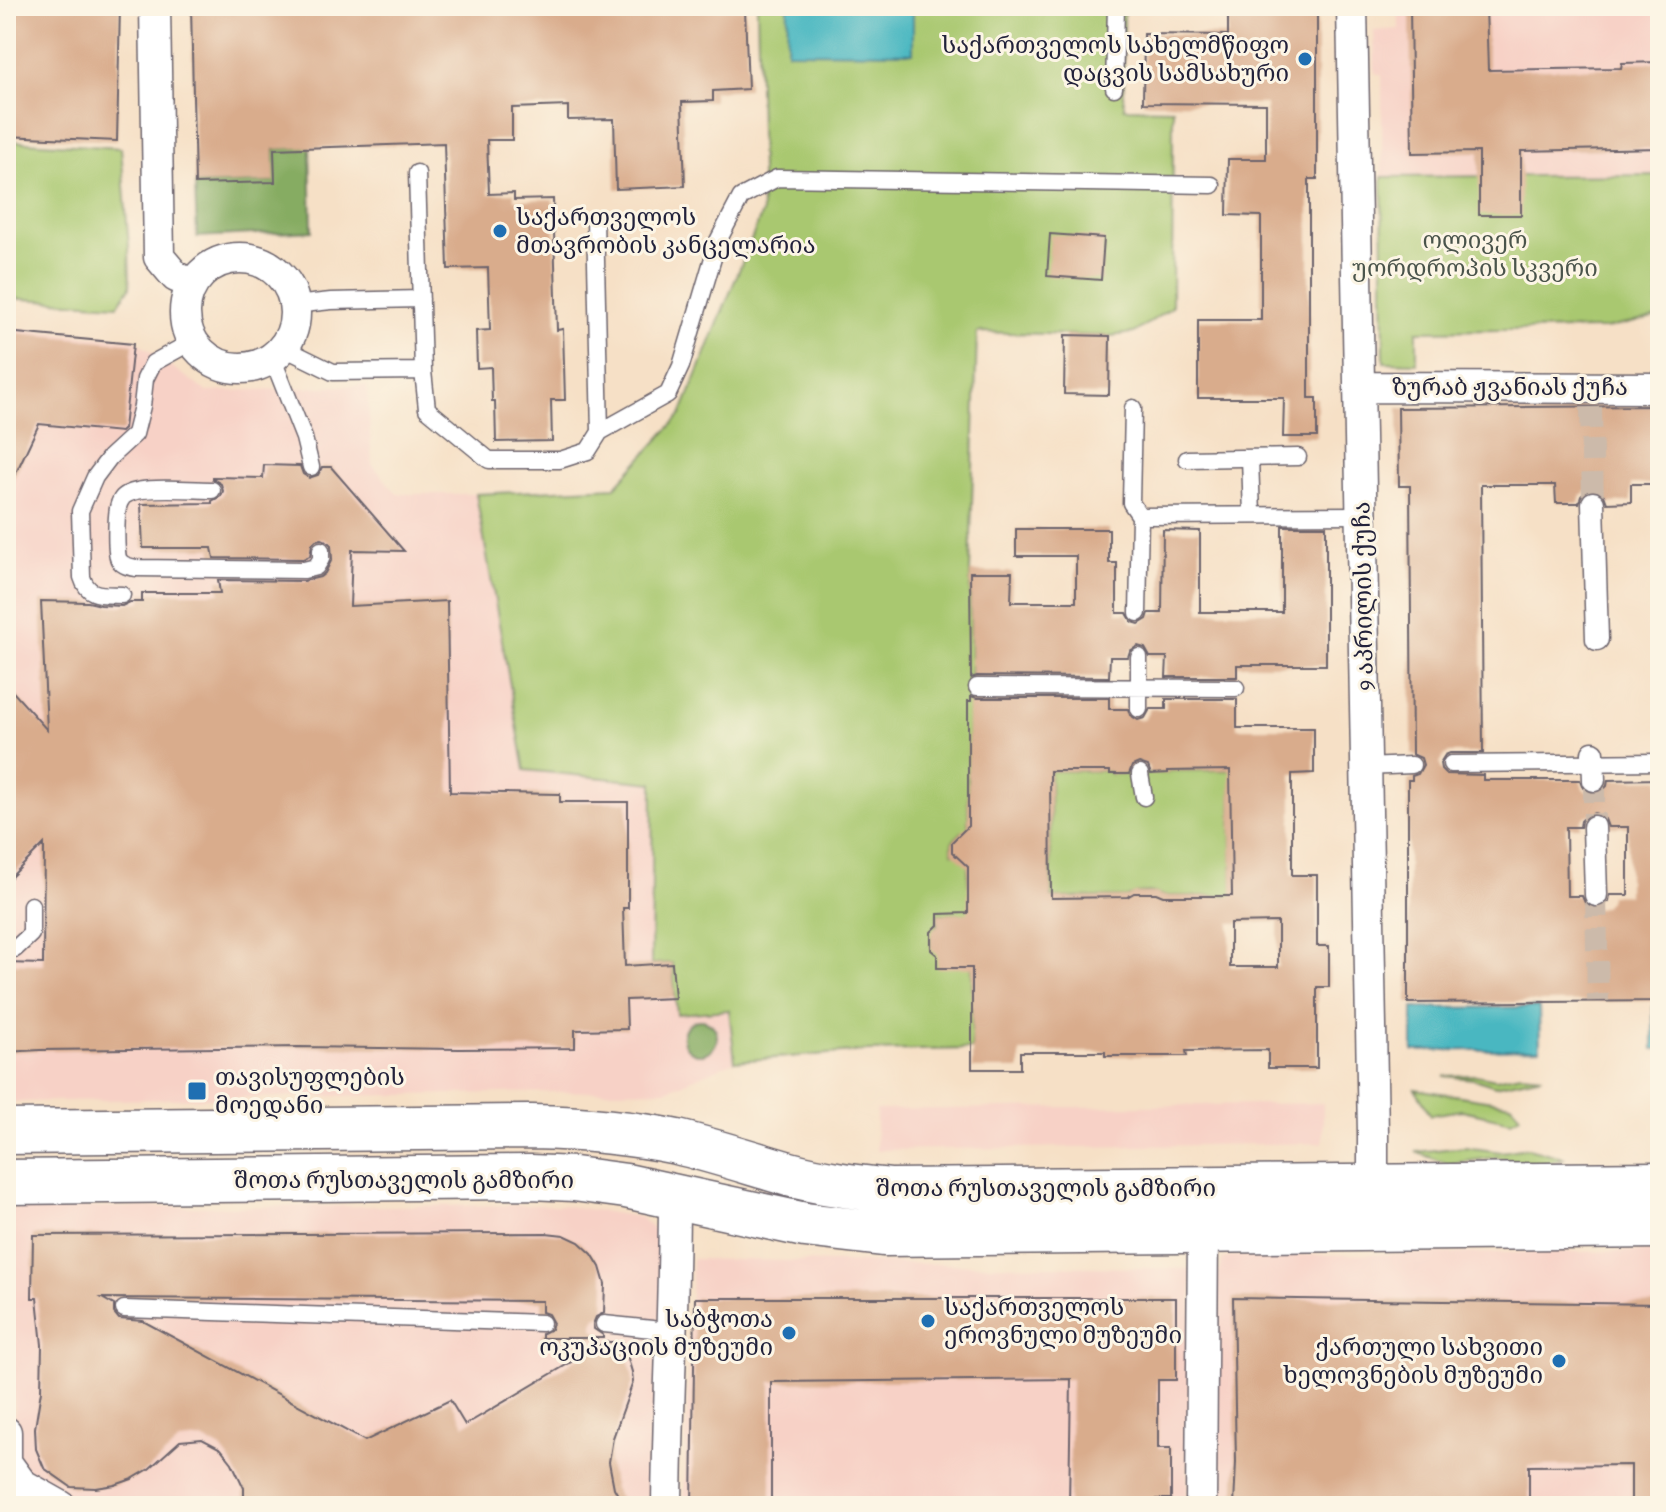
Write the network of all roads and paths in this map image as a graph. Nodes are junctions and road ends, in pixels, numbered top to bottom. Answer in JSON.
{"nodes":[{"id":1,"x":155,"y":6,"type":"edge"},
{"id":2,"x":1116,"y":6,"type":"edge"},
{"id":3,"x":1352,"y":6,"type":"edge"},
{"id":4,"x":1114,"y":88,"type":"dead end"},
{"id":5,"x":417,"y":173,"type":"dead end"},
{"id":6,"x":1212,"y":185,"type":"dead end"},
{"id":7,"x":595,"y":219,"type":"dead end"},
{"id":8,"x":193,"y":284,"type":"junction"},
{"id":9,"x":421,"y":299,"type":"junction"},
{"id":10,"x":294,"y":305,"type":"junction"},
{"id":11,"x":193,"y":341,"type":"junction"},
{"id":12,"x":277,"y":352,"type":"junction"},
{"id":13,"x":423,"y":371,"type":"junction"},
{"id":14,"x":1359,"y":387,"type":"junction"},
{"id":15,"x":1660,"y":388,"type":"edge"},
{"id":16,"x":1133,"y":408,"type":"dead end"},
{"id":17,"x":600,"y":432,"type":"junction"},
{"id":18,"x":1298,"y":457,"type":"dead end"},
{"id":19,"x":1250,"y":458,"type":"junction"},
{"id":20,"x":1187,"y":459,"type":"dead end"},
{"id":21,"x":311,"y":467,"type":"dead end"},
{"id":22,"x":212,"y":490,"type":"dead end"},
{"id":23,"x":1593,"y":503,"type":"tunnel mouth"},
{"id":24,"x":1252,"y":515,"type":"junction"},
{"id":25,"x":1361,"y":515,"type":"junction"},
{"id":26,"x":1140,"y":516,"type":"junction"},
{"id":27,"x":321,"y":550,"type":"dead end"},
{"id":28,"x":122,"y":595,"type":"dead end"},
{"id":29,"x":1138,"y":613,"type":"dead end"},
{"id":30,"x":1597,"y":639,"type":"dead end"},
{"id":31,"x":1139,"y":657,"type":"dead end"},
{"id":32,"x":977,"y":687,"type":"dead end"},
{"id":33,"x":1139,"y":687,"type":"junction"},
{"id":34,"x":1236,"y":688,"type":"dead end"},
{"id":35,"x":1139,"y":709,"type":"dead end"},
{"id":36,"x":1660,"y":762,"type":"edge"},
{"id":37,"x":1451,"y":764,"type":"dead end"},
{"id":38,"x":1412,"y":765,"type":"dead end"},
{"id":39,"x":1366,"y":767,"type":"junction"},
{"id":40,"x":1140,"y":774,"type":"dead end"},
{"id":41,"x":1144,"y":797,"type":"dead end"},
{"id":42,"x":1594,"y":827,"type":"tunnel mouth"},
{"id":43,"x":1596,"y":895,"type":"tunnel mouth"},
{"id":44,"x":31,"y":905,"type":"dead end"},
{"id":45,"x":6,"y":948,"type":"edge"},
{"id":46,"x":6,"y":1132,"type":"edge"},
{"id":47,"x":6,"y":1182,"type":"edge"},
{"id":48,"x":1660,"y":1184,"type":"edge"},
{"id":49,"x":1373,"y":1186,"type":"junction"},
{"id":50,"x":674,"y":1196,"type":"junction"},
{"id":51,"x":1660,"y":1226,"type":"edge"},
{"id":52,"x":1203,"y":1230,"type":"junction"},
{"id":53,"x":124,"y":1309,"type":"dead end"},
{"id":54,"x":542,"y":1323,"type":"dead end"},
{"id":55,"x":604,"y":1324,"type":"dead end"},
{"id":56,"x":671,"y":1333,"type":"junction"},
{"id":57,"x":6,"y":1432,"type":"edge"},
{"id":58,"x":61,"y":1506,"type":"edge"},
{"id":59,"x":667,"y":1506,"type":"edge"},
{"id":60,"x":1201,"y":1506,"type":"edge"}],
"edges":[{"from":1,"to":8,"type":"street"},
{"from":2,"to":4,"type":"lane"},
{"from":3,"to":14,"type":"street","name":"9 აპრილის ქუჩა"},
{"from":5,"to":9,"type":"lane"},
{"from":6,"to":17,"type":"lane"},
{"from":7,"to":17,"type":"lane"},
{"from":8,"to":10,"type":"street"},
{"from":8,"to":11,"type":"street"},
{"from":9,"to":10,"type":"lane"},
{"from":9,"to":13,"type":"lane"},
{"from":10,"to":12,"type":"street"},
{"from":11,"to":12,"type":"street"},
{"from":11,"to":28,"type":"lane"},
{"from":12,"to":13,"type":"lane"},
{"from":12,"to":21,"type":"lane"},
{"from":13,"to":17,"type":"lane"},
{"from":14,"to":15,"type":"street","name":"ზურაბ ჟვანიას ქუჩა"},
{"from":14,"to":25,"type":"street","name":"9 აპრილის ქუჩა"},
{"from":16,"to":26,"type":"lane"},
{"from":18,"to":19,"type":"lane"},
{"from":19,"to":20,"type":"lane"},
{"from":19,"to":24,"type":"lane"},
{"from":22,"to":27,"type":"lane"},
{"from":23,"to":30,"type":"street"},
{"from":24,"to":25,"type":"lane"},
{"from":24,"to":26,"type":"lane"},
{"from":25,"to":39,"type":"street","name":"9 აპრილის ქუჩა"},
{"from":26,"to":29,"type":"lane"},
{"from":31,"to":33,"type":"lane"},
{"from":32,"to":33,"type":"lane"},
{"from":33,"to":34,"type":"lane"},
{"from":33,"to":35,"type":"lane"},
{"from":36,"to":37,"type":"lane"},
{"from":38,"to":39,"type":"lane"},
{"from":39,"to":49,"type":"street","name":"9 აპრილის ქუჩა"},
{"from":40,"to":41,"type":"lane"},
{"from":42,"to":43,"type":"street"},
{"from":44,"to":45,"type":"lane"},
{"from":46,"to":49,"type":"main road","name":"შოთა რუსთაველის გამზირი"},
{"from":47,"to":50,"type":"main road","name":"შოთა რუსთაველის გამზირი"},
{"from":48,"to":49,"type":"main road","name":"შოთა რუსთაველის გამზირი"},
{"from":50,"to":52,"type":"main road","name":"შოთა რუსთაველის გამზირი"},
{"from":50,"to":56,"type":"street"},
{"from":51,"to":52,"type":"main road","name":"შოთა რუსთაველის გამზირი"},
{"from":52,"to":60,"type":"street"},
{"from":53,"to":54,"type":"lane"},
{"from":55,"to":56,"type":"lane"},
{"from":56,"to":59,"type":"street"},
{"from":57,"to":58,"type":"street"}]}
